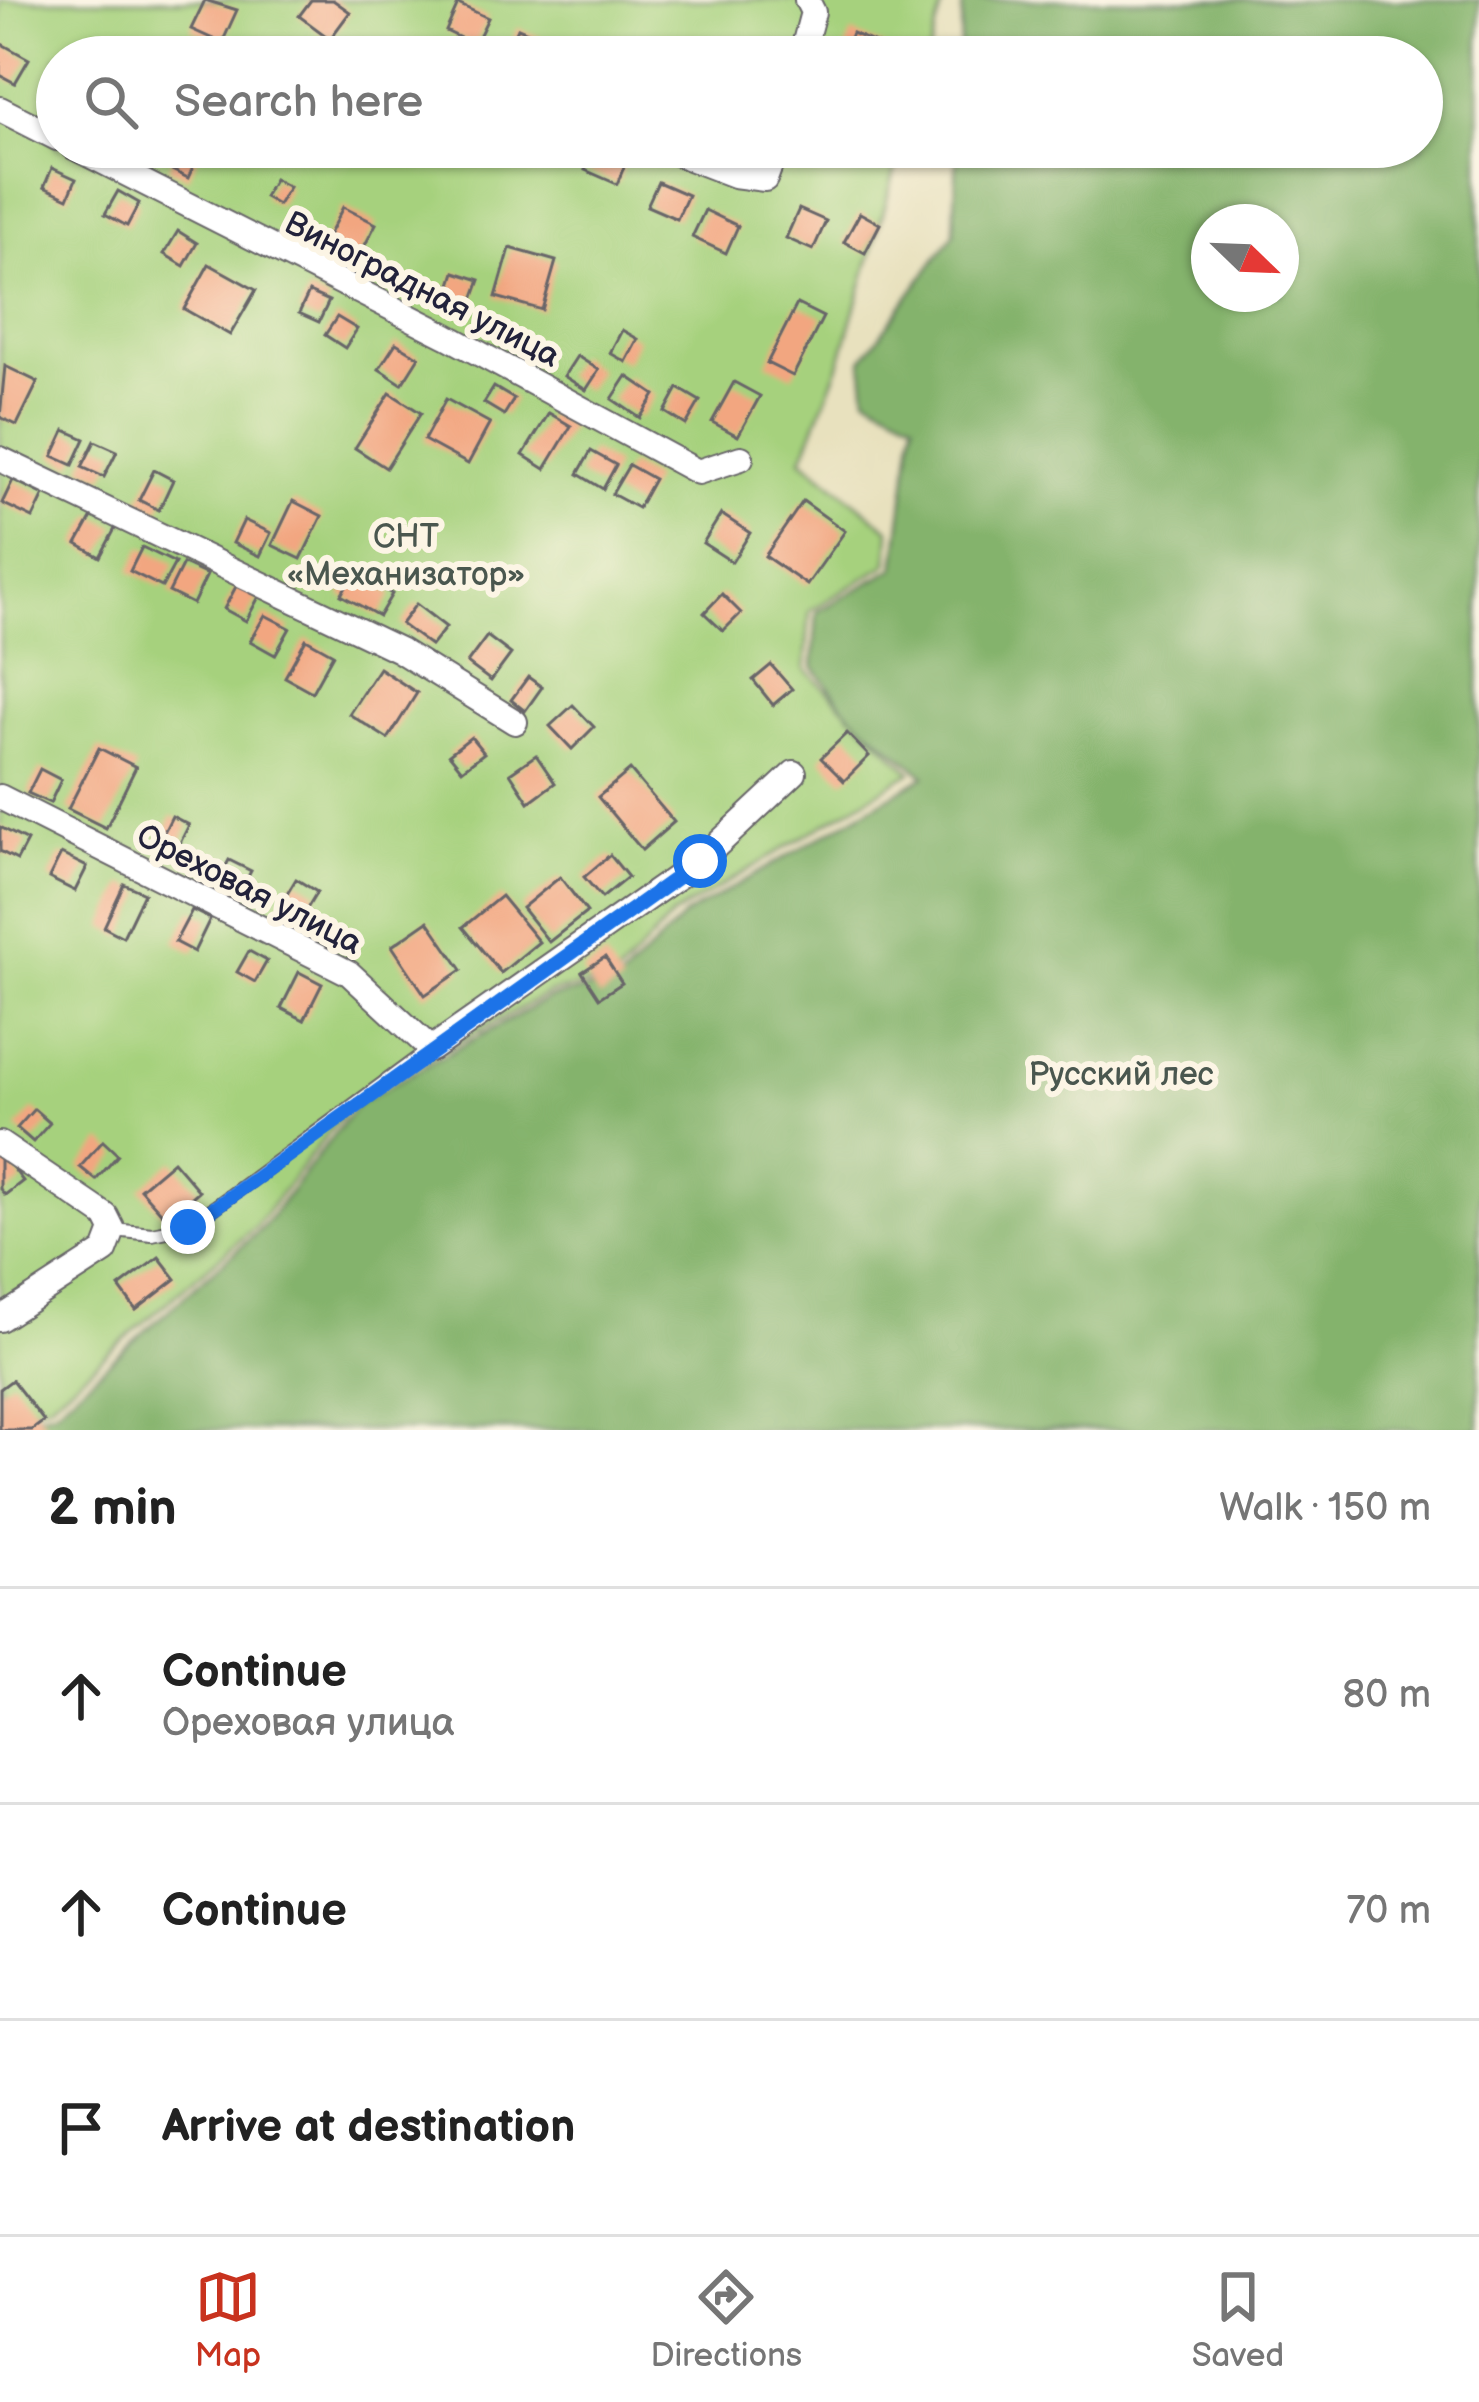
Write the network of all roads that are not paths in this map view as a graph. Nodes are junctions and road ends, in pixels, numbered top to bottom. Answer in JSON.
{"nodes":[{"id":1,"x":807,"y":0,"type":"edge"},
{"id":2,"x":807,"y":36,"type":"edge"},
{"id":3,"x":0,"y":110,"type":"edge"},
{"id":4,"x":36,"y":128,"type":"edge"},
{"id":5,"x":115,"y":168,"type":"edge"},
{"id":6,"x":716,"y":168,"type":"edge"},
{"id":7,"x":769,"y":168,"type":"edge"},
{"id":8,"x":741,"y":458,"type":"dead end"},
{"id":9,"x":0,"y":459,"type":"edge"},
{"id":10,"x":515,"y":722,"type":"dead end"},
{"id":11,"x":794,"y":773,"type":"dead end"},
{"id":12,"x":0,"y":797,"type":"edge"},
{"id":13,"x":431,"y":1049,"type":"junction"},
{"id":14,"x":0,"y":1144,"type":"edge"},
{"id":15,"x":109,"y":1240,"type":"junction"},
{"id":16,"x":0,"y":1318,"type":"edge"}],
"edges":[{"from":1,"to":2,"type":"street"},
{"from":3,"to":4,"type":"street"},
{"from":5,"to":8,"type":"street","name":"Виноградная улица"},
{"from":6,"to":7,"type":"street"},
{"from":9,"to":10,"type":"street"},
{"from":11,"to":13,"type":"street"},
{"from":12,"to":13,"type":"street","name":"Ореховая улица"},
{"from":13,"to":15,"type":"lane"},
{"from":14,"to":15,"type":"street"},
{"from":15,"to":16,"type":"street"}]}
